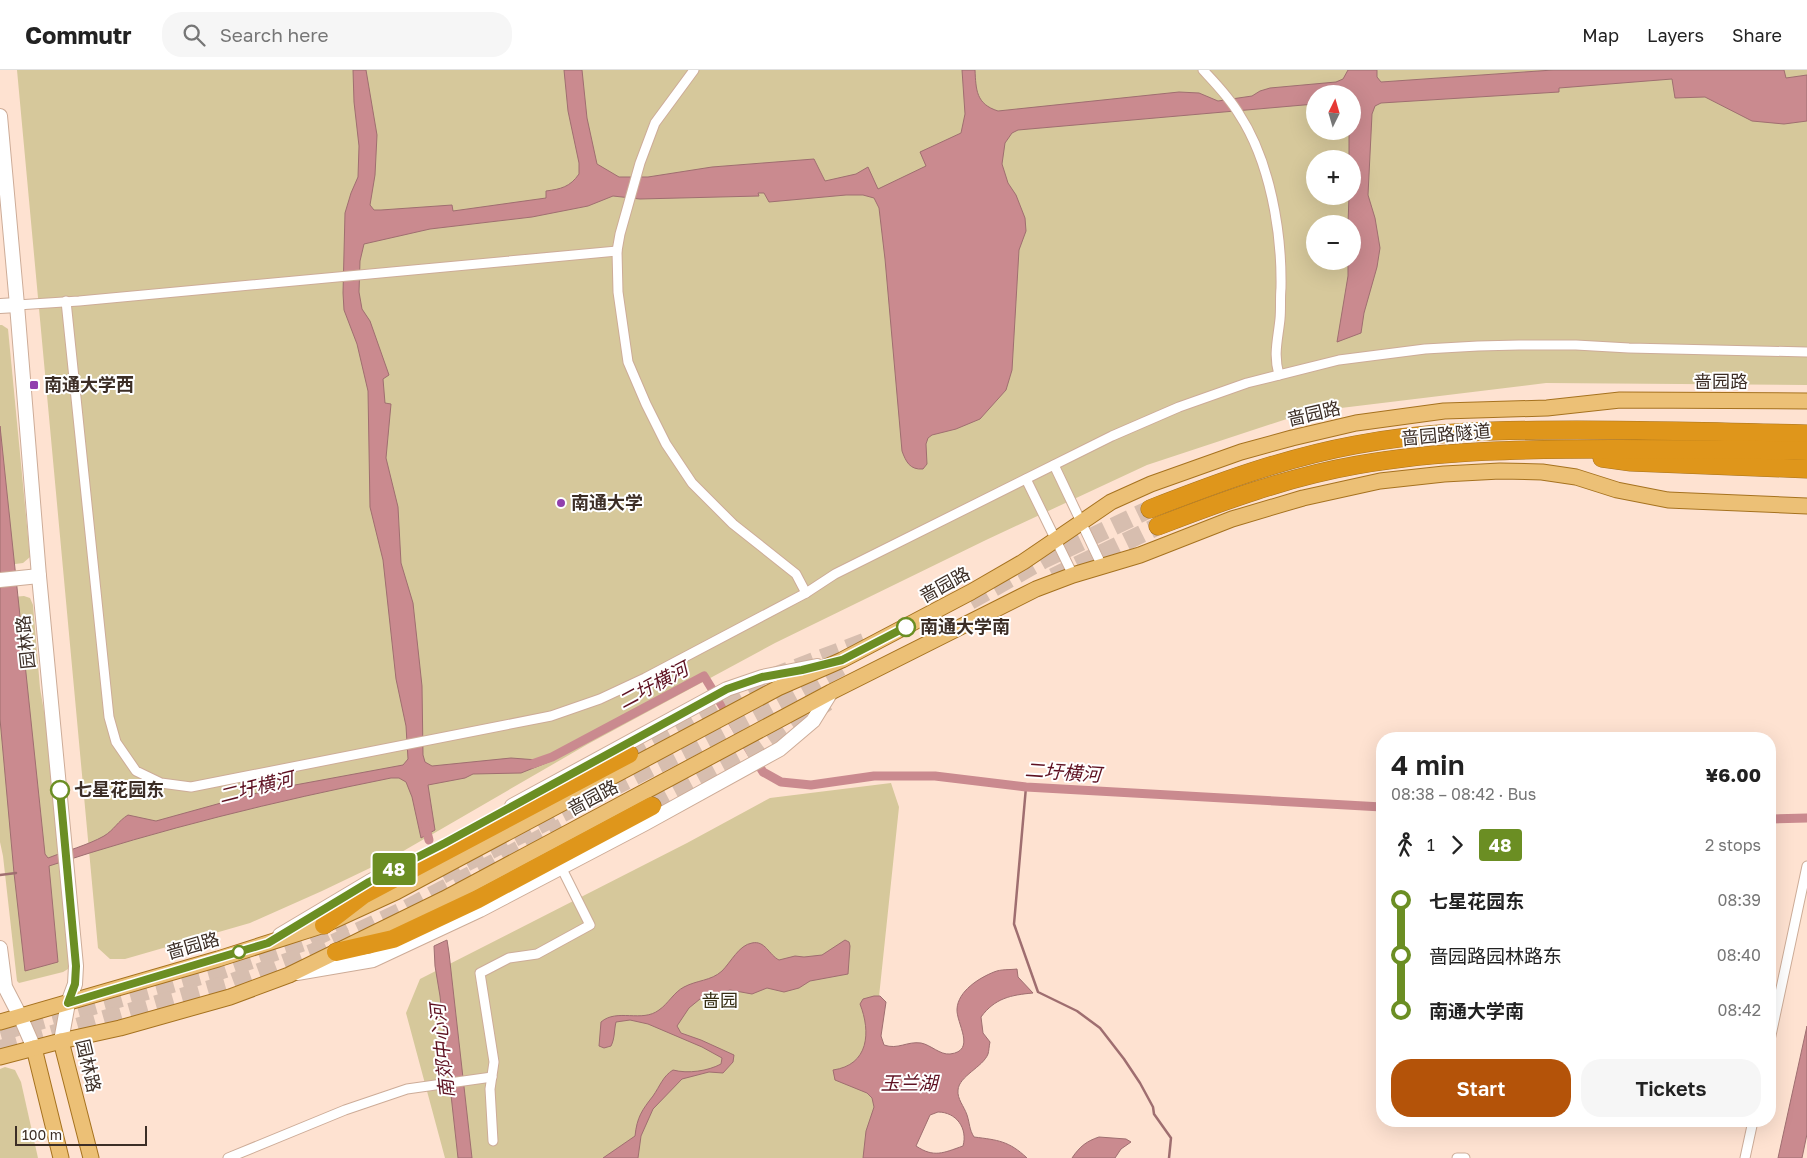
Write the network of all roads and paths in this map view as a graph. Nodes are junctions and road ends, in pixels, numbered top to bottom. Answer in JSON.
{"nodes":[{"id":1,"x":694,"y":70,"type":"edge"},
{"id":2,"x":1203,"y":70,"type":"edge"},
{"id":3,"x":0,"y":116,"type":"edge"},
{"id":4,"x":617,"y":251,"type":"junction"},
{"id":5,"x":66,"y":301,"type":"junction"},
{"id":6,"x":18,"y":305,"type":"junction"},
{"id":7,"x":1,"y":306,"type":"edge"},
{"id":8,"x":1807,"y":352,"type":"edge"},
{"id":9,"x":1279,"y":375,"type":"junction"},
{"id":10,"x":1807,"y":401,"type":"edge"},
{"id":11,"x":1807,"y":422,"type":"edge"},
{"id":12,"x":1522,"y":430,"type":"junction"},
{"id":13,"x":1807,"y":434,"type":"edge"},
{"id":14,"x":1753,"y":441,"type":"junction"},
{"id":15,"x":1544,"y":449,"type":"junction"},
{"id":16,"x":1807,"y":451,"type":"edge"},
{"id":17,"x":1054,"y":465,"type":"junction"},
{"id":18,"x":1807,"y":469,"type":"edge"},
{"id":19,"x":1026,"y":479,"type":"junction"},
{"id":20,"x":1807,"y":506,"type":"edge"},
{"id":21,"x":1150,"y":509,"type":"tunnel mouth"},
{"id":22,"x":1081,"y":522,"type":"junction"},
{"id":23,"x":1158,"y":526,"type":"tunnel mouth"},
{"id":24,"x":1056,"y":539,"type":"junction"},
{"id":25,"x":1102,"y":566,"type":"junction"},
{"id":26,"x":1073,"y":575,"type":"junction"},
{"id":27,"x":39,"y":576,"type":"junction"},
{"id":28,"x":0,"y":580,"type":"edge"},
{"id":29,"x":806,"y":593,"type":"junction"},
{"id":30,"x":842,"y":660,"type":"junction"},
{"id":31,"x":831,"y":692,"type":"junction"},
{"id":32,"x":629,"y":754,"type":"tunnel mouth"},
{"id":33,"x":652,"y":806,"type":"tunnel mouth"},
{"id":34,"x":1807,"y":866,"type":"edge"},
{"id":35,"x":561,"y":867,"type":"junction"},
{"id":36,"x":324,"y":925,"type":"junction"},
{"id":37,"x":268,"y":943,"type":"junction"},
{"id":38,"x":0,"y":948,"type":"edge"},
{"id":39,"x":336,"y":952,"type":"junction"},
{"id":40,"x":289,"y":974,"type":"junction"},
{"id":41,"x":68,"y":1003,"type":"junction"},
{"id":42,"x":1776,"y":1012,"type":"edge"},
{"id":43,"x":20,"y":1016,"type":"junction"},
{"id":44,"x":0,"y":1022,"type":"edge"},
{"id":45,"x":61,"y":1040,"type":"junction"},
{"id":46,"x":34,"y":1048,"type":"junction"},
{"id":47,"x":0,"y":1057,"type":"edge"},
{"id":48,"x":492,"y":1077,"type":"junction"},
{"id":49,"x":1752,"y":1127,"type":"edge"},
{"id":50,"x":493,"y":1140,"type":"dead end"},
{"id":51,"x":61,"y":1158,"type":"edge"},
{"id":52,"x":91,"y":1158,"type":"edge"},
{"id":53,"x":228,"y":1158,"type":"edge"},
{"id":54,"x":1457,"y":1158,"type":"edge"},
{"id":55,"x":1465,"y":1158,"type":"edge"},
{"id":56,"x":1745,"y":1158,"type":"edge"}],
"edges":[{"from":1,"to":4,"type":"street"},
{"from":2,"to":9,"type":"street"},
{"from":3,"to":6,"type":"street","name":"园林路"},
{"from":4,"to":5,"type":"street"},
{"from":4,"to":29,"type":"street"},
{"from":5,"to":6,"type":"street"},
{"from":5,"to":29,"type":"street"},
{"from":6,"to":7,"type":"street"},
{"from":6,"to":27,"type":"street","name":"园林路"},
{"from":8,"to":9,"type":"street"},
{"from":9,"to":17,"type":"street"},
{"from":10,"to":22,"type":"main road","name":"啬园路"},
{"from":11,"to":12,"type":"highway"},
{"from":12,"to":14,"type":"highway","name":"啬园路隧道"},
{"from":12,"to":21,"type":"highway","name":"啬园路隧道"},
{"from":13,"to":14,"type":"highway"},
{"from":14,"to":15,"type":"highway","name":"啬园路隧道"},
{"from":14,"to":16,"type":"highway"},
{"from":15,"to":18,"type":"highway"},
{"from":15,"to":23,"type":"highway","name":"啬园路隧道"},
{"from":17,"to":19,"type":"street"},
{"from":17,"to":22,"type":"street"},
{"from":19,"to":24,"type":"street"},
{"from":19,"to":29,"type":"street"},
{"from":20,"to":25,"type":"main road","name":"啬园路"},
{"from":22,"to":24,"type":"main road","name":"啬园路"},
{"from":22,"to":25,"type":"street"},
{"from":24,"to":26,"type":"street"},
{"from":24,"to":30,"type":"main road","name":"啬园路"},
{"from":25,"to":26,"type":"main road","name":"啬园路"},
{"from":26,"to":31,"type":"main road","name":"啬园路"},
{"from":27,"to":28,"type":"street"},
{"from":27,"to":41,"type":"street","name":"园林路"},
{"from":30,"to":36,"type":"main road","name":"啬园路"},
{"from":30,"to":37,"type":"street"},
{"from":31,"to":35,"type":"street"},
{"from":31,"to":39,"type":"main road","name":"啬园路"},
{"from":32,"to":36,"type":"highway"},
{"from":33,"to":39,"type":"highway"},
{"from":34,"to":42,"type":"street"},
{"from":35,"to":40,"type":"street"},
{"from":35,"to":48,"type":"street"},
{"from":36,"to":37,"type":"main road","name":"啬园路"},
{"from":37,"to":41,"type":"main road","name":"啬园路"},
{"from":38,"to":43,"type":"street"},
{"from":39,"to":40,"type":"main road","name":"啬园路"},
{"from":40,"to":45,"type":"main road","name":"啬园路"},
{"from":41,"to":43,"type":"main road","name":"啬园路"},
{"from":41,"to":45,"type":"street","name":"园林路"},
{"from":43,"to":44,"type":"main road","name":"啬园路"},
{"from":43,"to":46,"type":"street"},
{"from":45,"to":46,"type":"main road","name":"啬园路"},
{"from":45,"to":52,"type":"main road","name":"园林路"},
{"from":46,"to":47,"type":"main road","name":"啬园路"},
{"from":46,"to":51,"type":"main road"},
{"from":48,"to":50,"type":"street"},
{"from":48,"to":53,"type":"street"},
{"from":49,"to":56,"type":"street"},
{"from":54,"to":55,"type":"street"}]}
